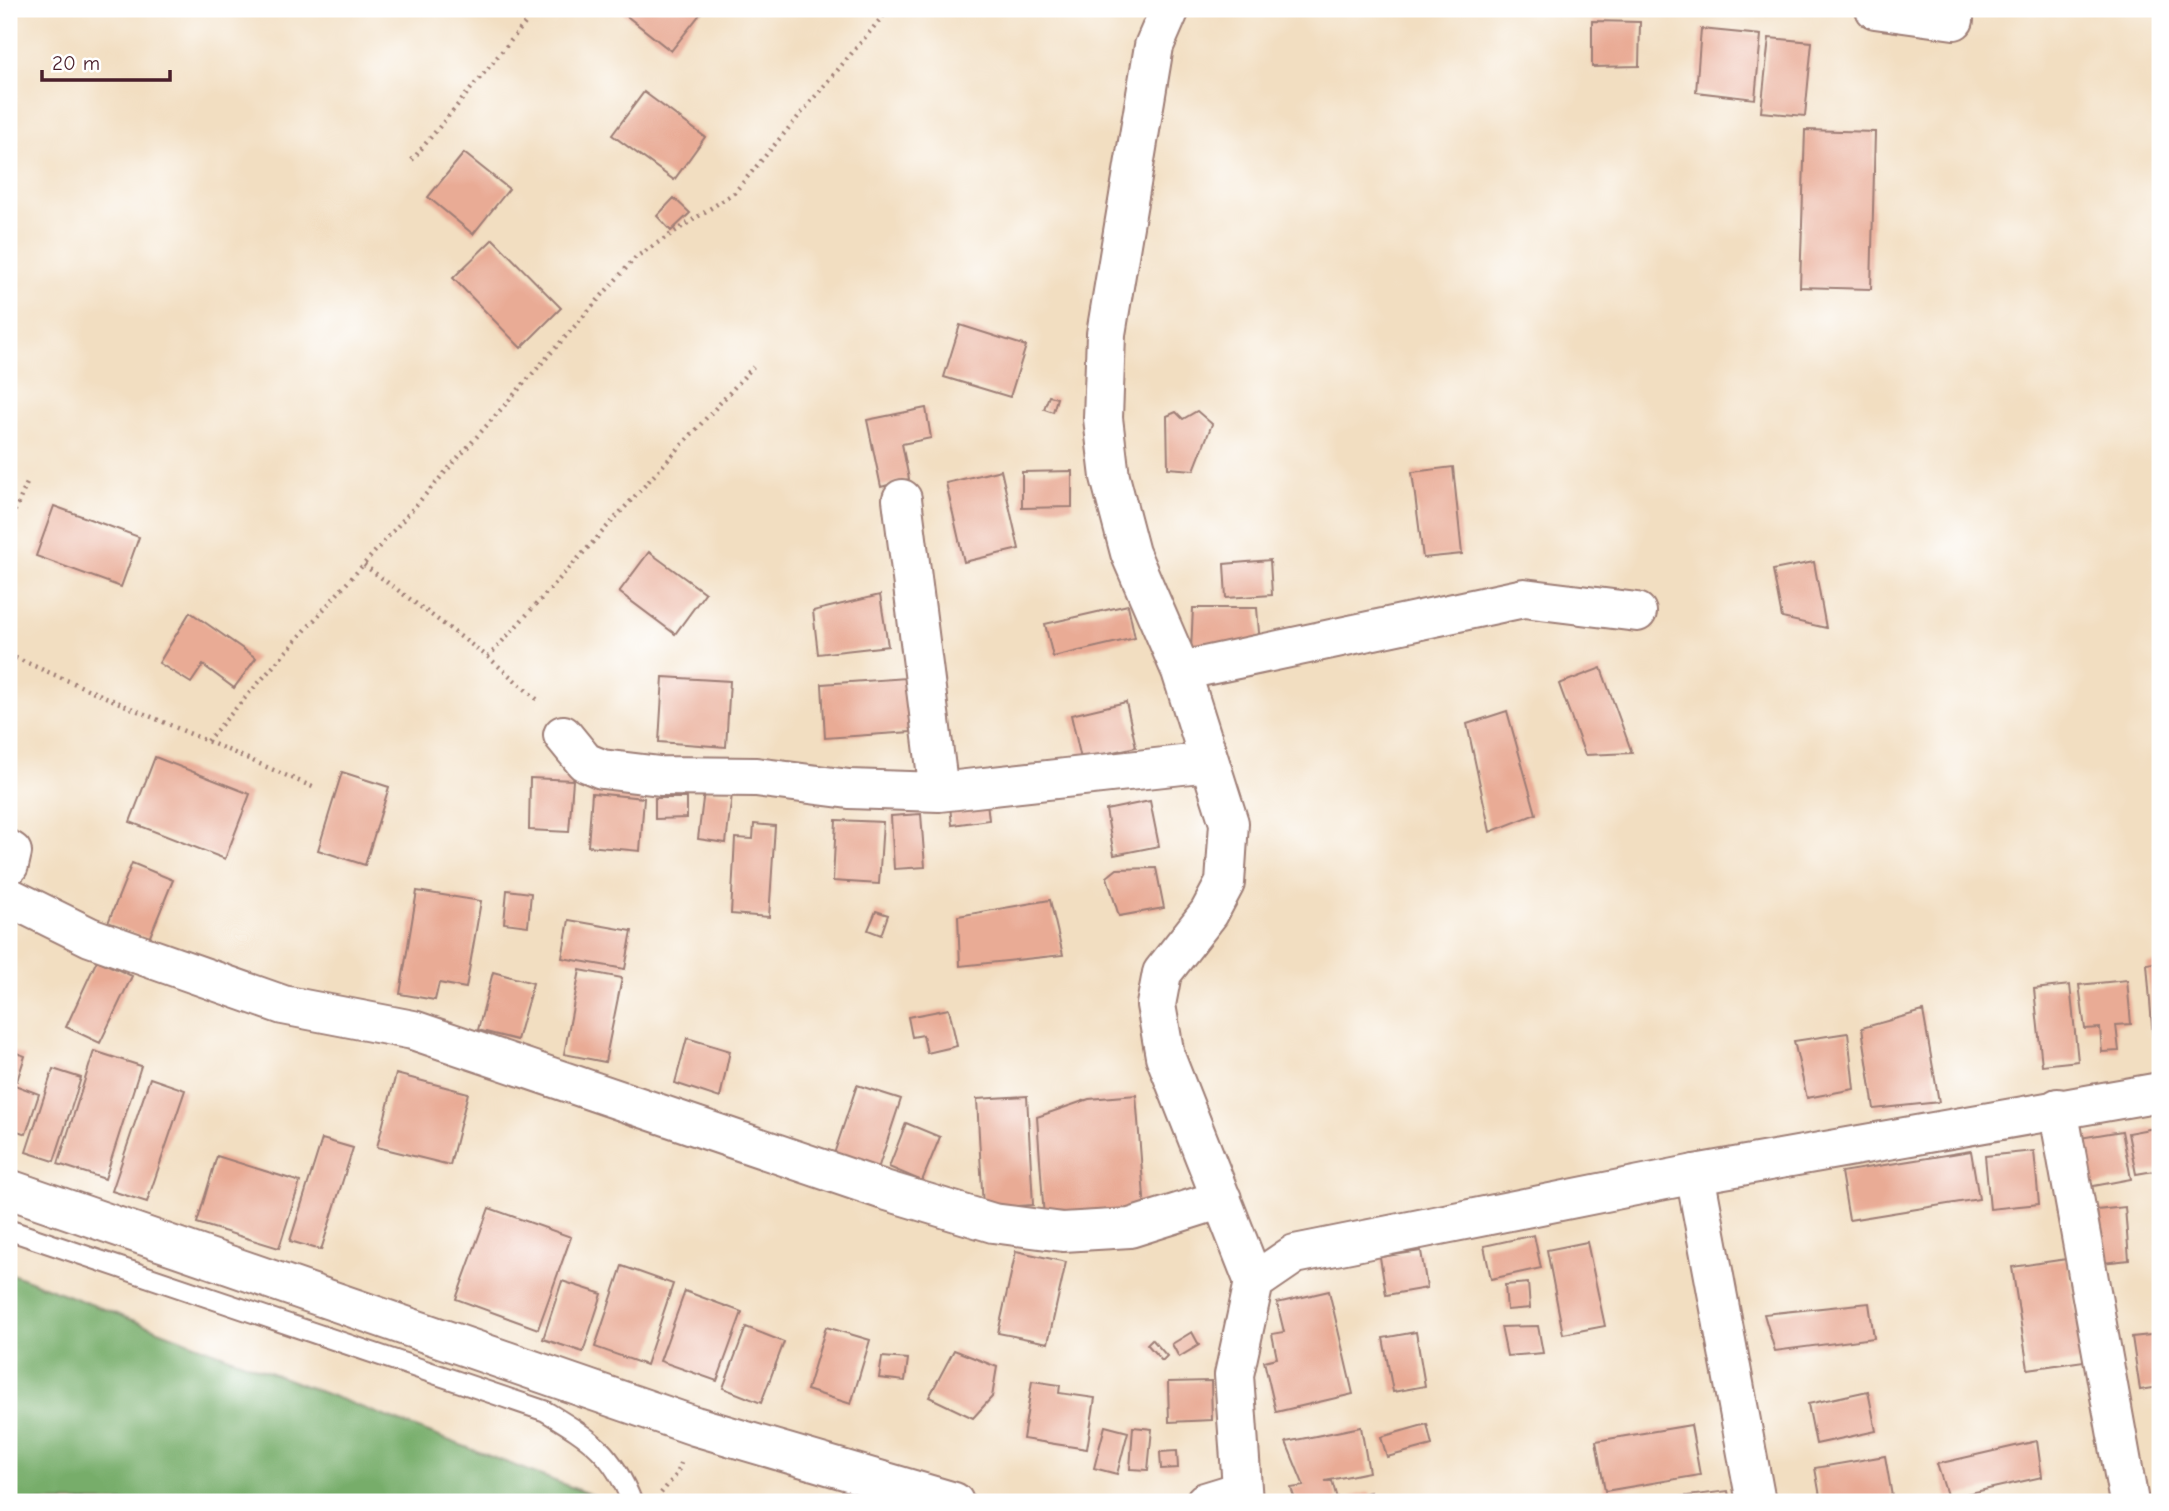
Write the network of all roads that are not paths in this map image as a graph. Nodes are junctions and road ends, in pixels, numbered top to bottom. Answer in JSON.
{"nodes":[{"id":1,"x":1170,"y":9,"type":"edge"},
{"id":2,"x":1875,"y":9,"type":"edge"},
{"id":3,"x":1954,"y":20,"type":"dead end"},
{"id":4,"x":902,"y":499,"type":"dead end"},
{"id":5,"x":1637,"y":612,"type":"dead end"},
{"id":6,"x":1181,"y":671,"type":"junction"},
{"id":7,"x":563,"y":735,"type":"road end"},
{"id":8,"x":1209,"y":762,"type":"junction"},
{"id":9,"x":939,"y":792,"type":"junction"},
{"id":10,"x":9,"y":850,"type":"edge"},
{"id":11,"x":9,"y":865,"type":"edge"},
{"id":12,"x":9,"y":897,"type":"edge"},
{"id":13,"x":2160,"y":1092,"type":"edge"},
{"id":14,"x":2058,"y":1108,"type":"junction"},
{"id":15,"x":1695,"y":1174,"type":"junction"},
{"id":16,"x":9,"y":1189,"type":"edge"},
{"id":17,"x":1222,"y":1199,"type":"junction"},
{"id":18,"x":9,"y":1230,"type":"edge"},
{"id":19,"x":1254,"y":1282,"type":"junction"},
{"id":20,"x":1242,"y":1497,"type":"edge"},
{"id":21,"x":632,"y":1502,"type":"edge"},
{"id":22,"x":954,"y":1502,"type":"edge"},
{"id":23,"x":1205,"y":1502,"type":"edge"},
{"id":24,"x":1756,"y":1502,"type":"edge"},
{"id":25,"x":2129,"y":1502,"type":"edge"}],
"edges":[{"from":1,"to":6,"type":"street"},
{"from":2,"to":3,"type":"street"},
{"from":4,"to":9,"type":"street"},
{"from":5,"to":6,"type":"street"},
{"from":6,"to":8,"type":"street"},
{"from":7,"to":9,"type":"street"},
{"from":8,"to":9,"type":"street"},
{"from":8,"to":17,"type":"street"},
{"from":10,"to":11,"type":"street"},
{"from":12,"to":17,"type":"street"},
{"from":13,"to":14,"type":"street"},
{"from":14,"to":15,"type":"street"},
{"from":14,"to":25,"type":"street"},
{"from":15,"to":19,"type":"street"},
{"from":15,"to":24,"type":"street"},
{"from":16,"to":22,"type":"street"},
{"from":17,"to":19,"type":"street"},
{"from":18,"to":21,"type":"lane"},
{"from":19,"to":20,"type":"street"},
{"from":20,"to":23,"type":"street"}]}
